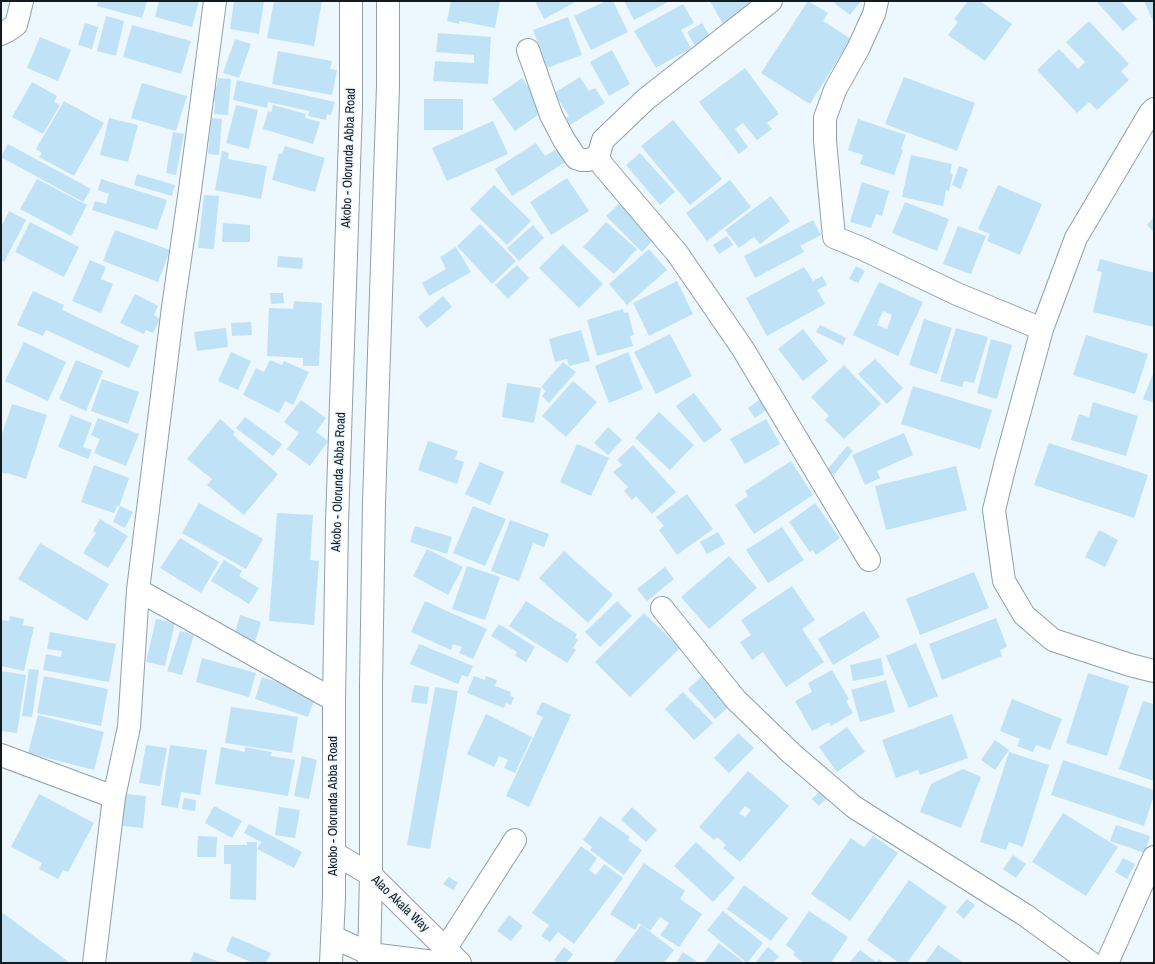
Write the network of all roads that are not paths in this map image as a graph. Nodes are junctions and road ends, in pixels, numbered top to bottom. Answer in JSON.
{"nodes":[{"id":1,"x":22,"y":1,"type":"edge"},
{"id":2,"x":215,"y":1,"type":"edge"},
{"id":3,"x":351,"y":1,"type":"edge"},
{"id":4,"x":388,"y":1,"type":"edge"},
{"id":5,"x":771,"y":1,"type":"edge"},
{"id":6,"x":877,"y":1,"type":"edge"},
{"id":7,"x":1,"y":34,"type":"edge"},
{"id":8,"x":528,"y":50,"type":"dead end"},
{"id":9,"x":1154,"y":109,"type":"edge"},
{"id":10,"x":598,"y":157,"type":"junction"},
{"id":11,"x":1042,"y":329,"type":"junction"},
{"id":12,"x":870,"y":560,"type":"dead end"},
{"id":13,"x":138,"y":590,"type":"junction"},
{"id":14,"x":662,"y":608,"type":"dead end"},
{"id":15,"x":1154,"y":671,"type":"edge"},
{"id":16,"x":334,"y":700,"type":"junction"},
{"id":17,"x":1,"y":755,"type":"edge"},
{"id":18,"x":114,"y":797,"type":"junction"},
{"id":19,"x":514,"y":840,"type":"dead end"},
{"id":20,"x":334,"y":853,"type":"junction"},
{"id":21,"x":1154,"y":857,"type":"edge"},
{"id":22,"x":371,"y":876,"type":"junction"},
{"id":23,"x":333,"y":937,"type":"junction"},
{"id":24,"x":370,"y":959,"type":"edge"},
{"id":25,"x":446,"y":959,"type":"edge"},
{"id":26,"x":94,"y":963,"type":"edge"},
{"id":27,"x":331,"y":963,"type":"edge"},
{"id":28,"x":1091,"y":963,"type":"edge"},
{"id":29,"x":1107,"y":963,"type":"edge"}],
"edges":[{"from":1,"to":7,"type":"street"},
{"from":2,"to":13,"type":"street"},
{"from":3,"to":16,"type":"street","name":"Akobo - Olorunda Abba Road"},
{"from":4,"to":22,"type":"street"},
{"from":5,"to":10,"type":"street"},
{"from":6,"to":11,"type":"street"},
{"from":8,"to":10,"type":"street"},
{"from":9,"to":11,"type":"street"},
{"from":10,"to":12,"type":"street"},
{"from":11,"to":15,"type":"street"},
{"from":13,"to":16,"type":"street"},
{"from":13,"to":18,"type":"street"},
{"from":14,"to":28,"type":"street"},
{"from":16,"to":20,"type":"street","name":"Akobo - Olorunda Abba Road"},
{"from":17,"to":18,"type":"street"},
{"from":18,"to":26,"type":"street"},
{"from":19,"to":25,"type":"street"},
{"from":20,"to":22,"type":"street","name":"Alao Akala Way"},
{"from":20,"to":23,"type":"street","name":"Akobo - Olorunda Abba Road"},
{"from":21,"to":29,"type":"street"},
{"from":22,"to":24,"type":"street"},
{"from":22,"to":25,"type":"street","name":"Alao Akala Way"},
{"from":23,"to":24,"type":"street"},
{"from":23,"to":27,"type":"street","name":"Akobo - Olorunda Abba Road"},
{"from":24,"to":25,"type":"street"}]}
